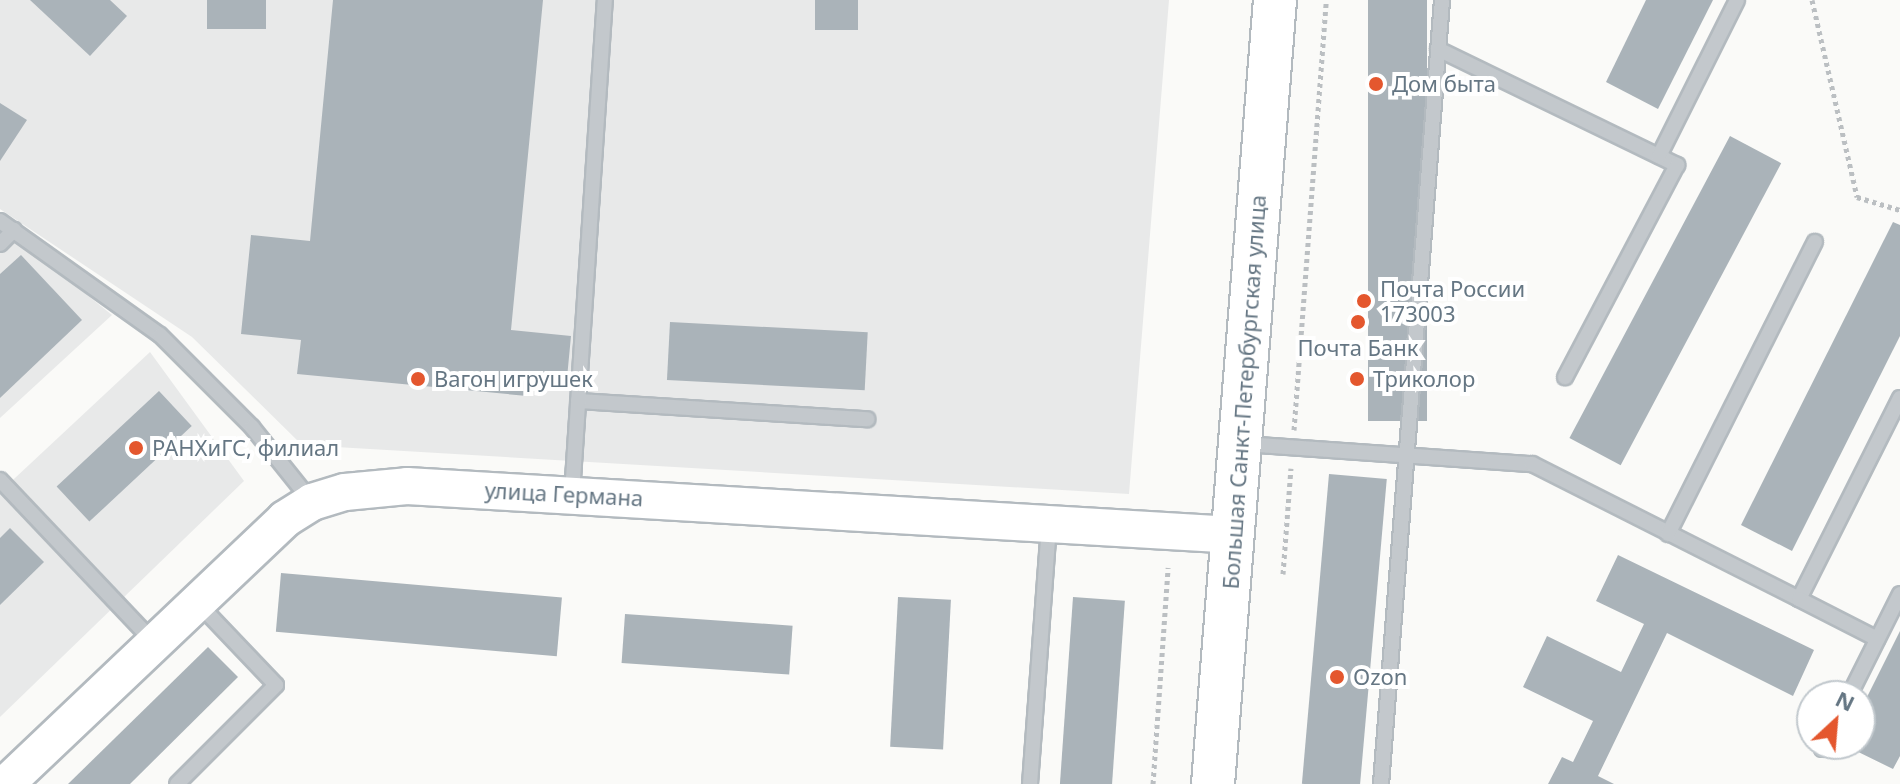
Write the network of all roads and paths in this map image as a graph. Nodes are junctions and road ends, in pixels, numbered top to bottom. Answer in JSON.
{"nodes":[{"id":1,"x":605,"y":0,"type":"edge"},
{"id":2,"x":1275,"y":0,"type":"edge"},
{"id":3,"x":1326,"y":0,"type":"edge"},
{"id":4,"x":1442,"y":0,"type":"edge"},
{"id":5,"x":1737,"y":0,"type":"edge"},
{"id":6,"x":1812,"y":0,"type":"edge"},
{"id":7,"x":1438,"y":49,"type":"junction"},
{"id":8,"x":1659,"y":156,"type":"junction"},
{"id":9,"x":1900,"y":210,"type":"edge"},
{"id":10,"x":0,"y":221,"type":"edge"},
{"id":11,"x":14,"y":230,"type":"junction"},
{"id":12,"x":1815,"y":242,"type":"dead end"},
{"id":13,"x":0,"y":244,"type":"edge"},
{"id":14,"x":1565,"y":377,"type":"dead end"},
{"id":15,"x":1900,"y":398,"type":"edge"},
{"id":16,"x":578,"y":401,"type":"junction"},
{"id":17,"x":867,"y":419,"type":"dead end"},
{"id":18,"x":1239,"y":444,"type":"junction"},
{"id":19,"x":1293,"y":447,"type":"junction"},
{"id":20,"x":1408,"y":454,"type":"junction"},
{"id":21,"x":0,"y":480,"type":"edge"},
{"id":22,"x":572,"y":494,"type":"junction"},
{"id":23,"x":312,"y":502,"type":"junction"},
{"id":24,"x":1049,"y":524,"type":"junction"},
{"id":25,"x":1668,"y":534,"type":"junction"},
{"id":26,"x":1233,"y":535,"type":"junction"},
{"id":27,"x":1168,"y":568,"type":"dead end"},
{"id":28,"x":1283,"y":574,"type":"dead end"},
{"id":29,"x":1900,"y":594,"type":"edge"},
{"id":30,"x":1799,"y":599,"type":"junction"},
{"id":31,"x":196,"y":601,"type":"junction"},
{"id":32,"x":1877,"y":639,"type":"junction"},
{"id":33,"x":154,"y":642,"type":"junction"},
{"id":34,"x":1857,"y":680,"type":"edge"},
{"id":35,"x":6,"y":784,"type":"edge"},
{"id":36,"x":177,"y":784,"type":"edge"},
{"id":37,"x":1030,"y":784,"type":"edge"},
{"id":38,"x":1153,"y":784,"type":"edge"},
{"id":39,"x":1213,"y":784,"type":"edge"},
{"id":40,"x":1381,"y":784,"type":"edge"}],
"edges":[{"from":1,"to":16,"type":"lane"},
{"from":2,"to":18,"type":"main road","name":"Большая Санкт-Петербургская улица"},
{"from":3,"to":19,"type":"path"},
{"from":4,"to":7,"type":"lane"},
{"from":5,"to":8,"type":"lane"},
{"from":6,"to":9,"type":"path"},
{"from":7,"to":8,"type":"lane"},
{"from":7,"to":20,"type":"lane"},
{"from":8,"to":14,"type":"lane"},
{"from":10,"to":11,"type":"lane"},
{"from":11,"to":13,"type":"lane"},
{"from":11,"to":23,"type":"lane"},
{"from":12,"to":25,"type":"lane"},
{"from":15,"to":30,"type":"lane"},
{"from":16,"to":17,"type":"lane"},
{"from":16,"to":22,"type":"lane"},
{"from":18,"to":19,"type":"lane"},
{"from":18,"to":26,"type":"main road","name":"Большая Санкт-Петербургская улица"},
{"from":19,"to":20,"type":"lane"},
{"from":19,"to":28,"type":"path"},
{"from":20,"to":25,"type":"lane"},
{"from":20,"to":40,"type":"lane"},
{"from":21,"to":33,"type":"lane"},
{"from":22,"to":23,"type":"main road","name":"улица Германа"},
{"from":22,"to":24,"type":"main road","name":"улица Германа"},
{"from":23,"to":31,"type":"main road","name":"улица Германа"},
{"from":24,"to":26,"type":"main road","name":"улица Германа"},
{"from":24,"to":37,"type":"lane"},
{"from":25,"to":30,"type":"lane"},
{"from":26,"to":39,"type":"main road","name":"Большая Санкт-Петербургская улица"},
{"from":27,"to":38,"type":"path"},
{"from":29,"to":32,"type":"lane"},
{"from":30,"to":32,"type":"lane"},
{"from":31,"to":33,"type":"main road","name":"улица Германа"},
{"from":31,"to":36,"type":"lane"},
{"from":32,"to":34,"type":"lane"},
{"from":33,"to":35,"type":"main road","name":"улица Германа"}]}
